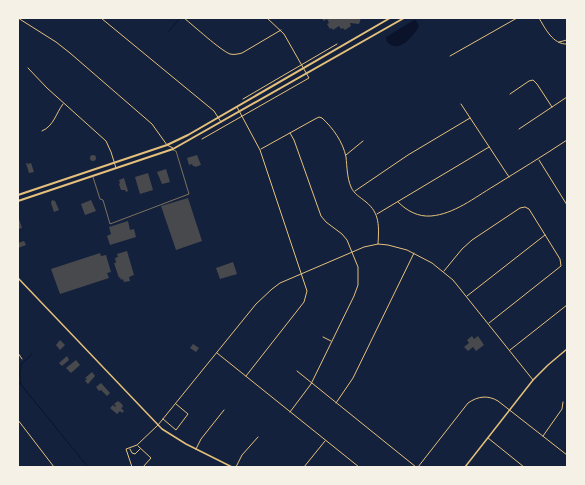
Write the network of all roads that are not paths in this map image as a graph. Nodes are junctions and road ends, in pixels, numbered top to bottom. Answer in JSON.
{"nodes":[{"id":1,"x":18,"y":18,"type":"edge"},
{"id":2,"x":101,"y":18,"type":"edge"},
{"id":3,"x":184,"y":18,"type":"edge"},
{"id":4,"x":267,"y":18,"type":"edge"},
{"id":5,"x":390,"y":18,"type":"edge"},
{"id":6,"x":404,"y":18,"type":"edge"},
{"id":7,"x":517,"y":18,"type":"edge"},
{"id":8,"x":539,"y":18,"type":"edge"},
{"id":9,"x":281,"y":30,"type":"junction"},
{"id":10,"x":567,"y":40,"type":"edge"},
{"id":11,"x":558,"y":42,"type":"junction"},
{"id":12,"x":337,"y":44,"type":"dead end"},
{"id":13,"x":567,"y":44,"type":"edge"},
{"id":14,"x":450,"y":56,"type":"dead end"},
{"id":15,"x":301,"y":65,"type":"junction"},
{"id":16,"x":28,"y":68,"type":"dead end"},
{"id":17,"x":303,"y":68,"type":"junction"},
{"id":18,"x":306,"y":73,"type":"junction"},
{"id":19,"x":510,"y":94,"type":"dead end"},
{"id":20,"x":567,"y":97,"type":"edge"},
{"id":21,"x":243,"y":99,"type":"dead end"},
{"id":22,"x":64,"y":103,"type":"junction"},
{"id":23,"x":461,"y":104,"type":"dead end"},
{"id":24,"x":237,"y":106,"type":"junction"},
{"id":25,"x":552,"y":107,"type":"junction"},
{"id":26,"x":240,"y":111,"type":"junction"},
{"id":27,"x":242,"y":116,"type":"junction"},
{"id":28,"x":218,"y":117,"type":"junction"},
{"id":29,"x":470,"y":118,"type":"junction"},
{"id":30,"x":221,"y":122,"type":"junction"},
{"id":31,"x":518,"y":129,"type":"dead end"},
{"id":32,"x":42,"y":131,"type":"dead end"},
{"id":33,"x":290,"y":133,"type":"junction"},
{"id":34,"x":202,"y":139,"type":"dead end"},
{"id":35,"x":567,"y":140,"type":"edge"},
{"id":36,"x":363,"y":141,"type":"dead end"},
{"id":37,"x":167,"y":145,"type":"junction"},
{"id":38,"x":489,"y":147,"type":"junction"},
{"id":39,"x":173,"y":149,"type":"junction"},
{"id":40,"x":260,"y":150,"type":"junction"},
{"id":41,"x":345,"y":155,"type":"junction"},
{"id":42,"x":538,"y":159,"type":"junction"},
{"id":43,"x":114,"y":163,"type":"junction"},
{"id":44,"x":116,"y":168,"type":"junction"},
{"id":45,"x":92,"y":176,"type":"junction"},
{"id":46,"x":509,"y":177,"type":"junction"},
{"id":47,"x":354,"y":192,"type":"junction"},
{"id":48,"x":18,"y":195,"type":"edge"},
{"id":49,"x":18,"y":201,"type":"edge"},
{"id":50,"x":398,"y":202,"type":"junction"},
{"id":51,"x":567,"y":204,"type":"edge"},
{"id":52,"x":377,"y":215,"type":"junction"},
{"id":53,"x":545,"y":235,"type":"junction"},
{"id":54,"x":378,"y":244,"type":"junction"},
{"id":55,"x":352,"y":251,"type":"junction"},
{"id":56,"x":414,"y":253,"type":"junction"},
{"id":57,"x":444,"y":271,"type":"junction"},
{"id":58,"x":301,"y":274,"type":"junction"},
{"id":59,"x":18,"y":278,"type":"edge"},
{"id":60,"x":467,"y":296,"type":"junction"},
{"id":61,"x":567,"y":305,"type":"edge"},
{"id":62,"x":488,"y":324,"type":"junction"},
{"id":63,"x":323,"y":337,"type":"dead end"},
{"id":64,"x":332,"y":341,"type":"junction"},
{"id":65,"x":567,"y":349,"type":"edge"},
{"id":66,"x":510,"y":350,"type":"junction"},
{"id":67,"x":18,"y":353,"type":"edge"},
{"id":68,"x":216,"y":353,"type":"junction"},
{"id":69,"x":22,"y":359,"type":"dead end"},
{"id":70,"x":296,"y":371,"type":"dead end"},
{"id":71,"x":246,"y":376,"type":"junction"},
{"id":72,"x":533,"y":380,"type":"junction"},
{"id":73,"x":311,"y":384,"type":"junction"},
{"id":74,"x":563,"y":402,"type":"dead end"},
{"id":75,"x":175,"y":403,"type":"junction"},
{"id":76,"x":336,"y":403,"type":"junction"},
{"id":77,"x":224,"y":410,"type":"dead end"},
{"id":78,"x":510,"y":410,"type":"junction"},
{"id":79,"x":290,"y":412,"type":"junction"},
{"id":80,"x":163,"y":419,"type":"junction"},
{"id":81,"x":18,"y":420,"type":"edge"},
{"id":82,"x":158,"y":425,"type":"junction"},
{"id":83,"x":542,"y":436,"type":"junction"},
{"id":84,"x":258,"y":437,"type":"dead end"},
{"id":85,"x":488,"y":438,"type":"junction"},
{"id":86,"x":325,"y":440,"type":"junction"},
{"id":87,"x":137,"y":445,"type":"junction"},
{"id":88,"x":130,"y":448,"type":"junction"},
{"id":89,"x":141,"y":448,"type":"junction"},
{"id":90,"x":196,"y":450,"type":"junction"},
{"id":91,"x":567,"y":455,"type":"edge"},
{"id":92,"x":54,"y":467,"type":"edge"},
{"id":93,"x":132,"y":467,"type":"edge"},
{"id":94,"x":143,"y":467,"type":"edge"},
{"id":95,"x":232,"y":467,"type":"edge"},
{"id":96,"x":236,"y":467,"type":"edge"},
{"id":97,"x":304,"y":467,"type":"edge"},
{"id":98,"x":360,"y":467,"type":"edge"},
{"id":99,"x":417,"y":467,"type":"edge"},
{"id":100,"x":465,"y":467,"type":"edge"},
{"id":101,"x":524,"y":467,"type":"edge"}],
"edges":[{"from":1,"to":37,"type":"street"},
{"from":2,"to":28,"type":"street"},
{"from":3,"to":9,"type":"street"},
{"from":4,"to":9,"type":"street"},
{"from":5,"to":17,"type":"main road"},
{"from":6,"to":18,"type":"main road"},
{"from":7,"to":14,"type":"street"},
{"from":8,"to":11,"type":"street"},
{"from":9,"to":15,"type":"street"},
{"from":10,"to":11,"type":"street"},
{"from":11,"to":13,"type":"street"},
{"from":12,"to":15,"type":"street"},
{"from":15,"to":17,"type":"street"},
{"from":15,"to":21,"type":"street"},
{"from":16,"to":22,"type":"street"},
{"from":17,"to":18,"type":"street"},
{"from":17,"to":24,"type":"main road"},
{"from":18,"to":26,"type":"main road"},
{"from":18,"to":27,"type":"street"},
{"from":19,"to":25,"type":"street"},
{"from":20,"to":25,"type":"street"},
{"from":22,"to":32,"type":"street"},
{"from":22,"to":43,"type":"street"},
{"from":23,"to":29,"type":"street"},
{"from":24,"to":26,"type":"street"},
{"from":24,"to":28,"type":"main road"},
{"from":25,"to":31,"type":"street"},
{"from":26,"to":27,"type":"street"},
{"from":26,"to":30,"type":"main road"},
{"from":27,"to":34,"type":"street"},
{"from":27,"to":40,"type":"street"},
{"from":28,"to":30,"type":"street"},
{"from":28,"to":37,"type":"main road"},
{"from":29,"to":38,"type":"street"},
{"from":29,"to":47,"type":"street"},
{"from":30,"to":39,"type":"main road"},
{"from":33,"to":40,"type":"street"},
{"from":33,"to":41,"type":"street"},
{"from":33,"to":55,"type":"street"},
{"from":35,"to":42,"type":"street"},
{"from":36,"to":41,"type":"street"},
{"from":37,"to":39,"type":"street"},
{"from":37,"to":43,"type":"main road"},
{"from":38,"to":46,"type":"street"},
{"from":38,"to":50,"type":"street"},
{"from":39,"to":44,"type":"main road"},
{"from":39,"to":45,"type":"lane"},
{"from":40,"to":58,"type":"street"},
{"from":41,"to":47,"type":"street"},
{"from":42,"to":46,"type":"street"},
{"from":42,"to":51,"type":"street"},
{"from":43,"to":44,"type":"street"},
{"from":43,"to":48,"type":"main road"},
{"from":44,"to":45,"type":"main road"},
{"from":45,"to":49,"type":"main road"},
{"from":46,"to":50,"type":"street"},
{"from":47,"to":52,"type":"street"},
{"from":50,"to":52,"type":"street"},
{"from":52,"to":54,"type":"street"},
{"from":53,"to":57,"type":"street"},
{"from":53,"to":60,"type":"street"},
{"from":53,"to":62,"type":"street"},
{"from":54,"to":55,"type":"street"},
{"from":54,"to":56,"type":"street"},
{"from":55,"to":58,"type":"street"},
{"from":55,"to":64,"type":"street"},
{"from":56,"to":57,"type":"street"},
{"from":56,"to":76,"type":"street"},
{"from":57,"to":60,"type":"street"},
{"from":58,"to":68,"type":"street"},
{"from":58,"to":71,"type":"street"},
{"from":59,"to":82,"type":"main road"},
{"from":60,"to":62,"type":"street"},
{"from":61,"to":66,"type":"street"},
{"from":62,"to":66,"type":"street"},
{"from":63,"to":64,"type":"street"},
{"from":64,"to":73,"type":"street"},
{"from":65,"to":72,"type":"main road"},
{"from":66,"to":72,"type":"street"},
{"from":67,"to":69,"type":"street"},
{"from":68,"to":71,"type":"street"},
{"from":68,"to":75,"type":"street"},
{"from":70,"to":73,"type":"street"},
{"from":71,"to":79,"type":"street"},
{"from":72,"to":78,"type":"main road"},
{"from":73,"to":76,"type":"street"},
{"from":73,"to":79,"type":"street"},
{"from":74,"to":83,"type":"street"},
{"from":75,"to":80,"type":"street"},
{"from":75,"to":80,"type":"street"},
{"from":76,"to":99,"type":"street"},
{"from":77,"to":90,"type":"street"},
{"from":78,"to":83,"type":"street"},
{"from":78,"to":85,"type":"main road"},
{"from":78,"to":99,"type":"street"},
{"from":79,"to":86,"type":"street"},
{"from":80,"to":82,"type":"street"},
{"from":81,"to":92,"type":"street"},
{"from":82,"to":87,"type":"street"},
{"from":82,"to":90,"type":"main road"},
{"from":83,"to":91,"type":"street"},
{"from":84,"to":96,"type":"street"},
{"from":85,"to":100,"type":"main road"},
{"from":85,"to":101,"type":"street"},
{"from":86,"to":97,"type":"street"},
{"from":86,"to":98,"type":"street"},
{"from":87,"to":88,"type":"street"},
{"from":87,"to":89,"type":"street"},
{"from":88,"to":89,"type":"street"},
{"from":88,"to":93,"type":"street"},
{"from":89,"to":94,"type":"street"},
{"from":90,"to":95,"type":"main road"}]}
